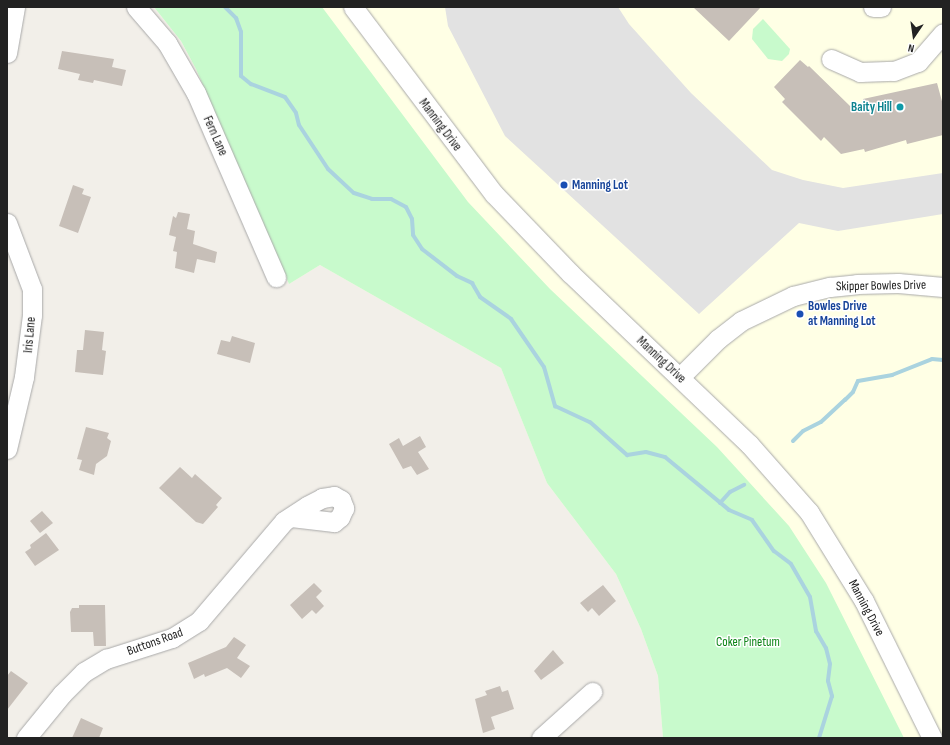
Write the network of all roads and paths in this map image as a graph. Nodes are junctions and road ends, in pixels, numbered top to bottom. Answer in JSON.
{"nodes":[{"id":1,"x":16,"y":7,"type":"edge"},
{"id":2,"x":136,"y":7,"type":"edge"},
{"id":3,"x":353,"y":7,"type":"edge"},
{"id":4,"x":873,"y":7,"type":"edge"},
{"id":5,"x":881,"y":7,"type":"edge"},
{"id":6,"x":943,"y":33,"type":"edge"},
{"id":7,"x":7,"y":53,"type":"edge"},
{"id":8,"x":831,"y":59,"type":"dead end"},
{"id":9,"x":7,"y":223,"type":"edge"},
{"id":10,"x":276,"y":277,"type":"dead end"},
{"id":11,"x":943,"y":287,"type":"edge"},
{"id":12,"x":680,"y":377,"type":"junction"},
{"id":13,"x":7,"y":449,"type":"edge"},
{"id":14,"x":291,"y":516,"type":"dead end"},
{"id":15,"x":592,"y":692,"type":"dead end"},
{"id":16,"x":26,"y":738,"type":"edge"},
{"id":17,"x":541,"y":738,"type":"edge"},
{"id":18,"x":932,"y":738,"type":"edge"}],
"edges":[{"from":1,"to":7,"type":"street"},
{"from":2,"to":10,"type":"street","name":"Fern Lane"},
{"from":3,"to":12,"type":"street","name":"Manning Drive"},
{"from":4,"to":5,"type":"street"},
{"from":6,"to":8,"type":"street"},
{"from":9,"to":13,"type":"street","name":"Iris Lane"},
{"from":11,"to":12,"type":"street","name":"Skipper Bowles Drive"},
{"from":12,"to":18,"type":"street","name":"Manning Drive"},
{"from":14,"to":16,"type":"street","name":"Buttons Road"},
{"from":15,"to":17,"type":"street"}]}
